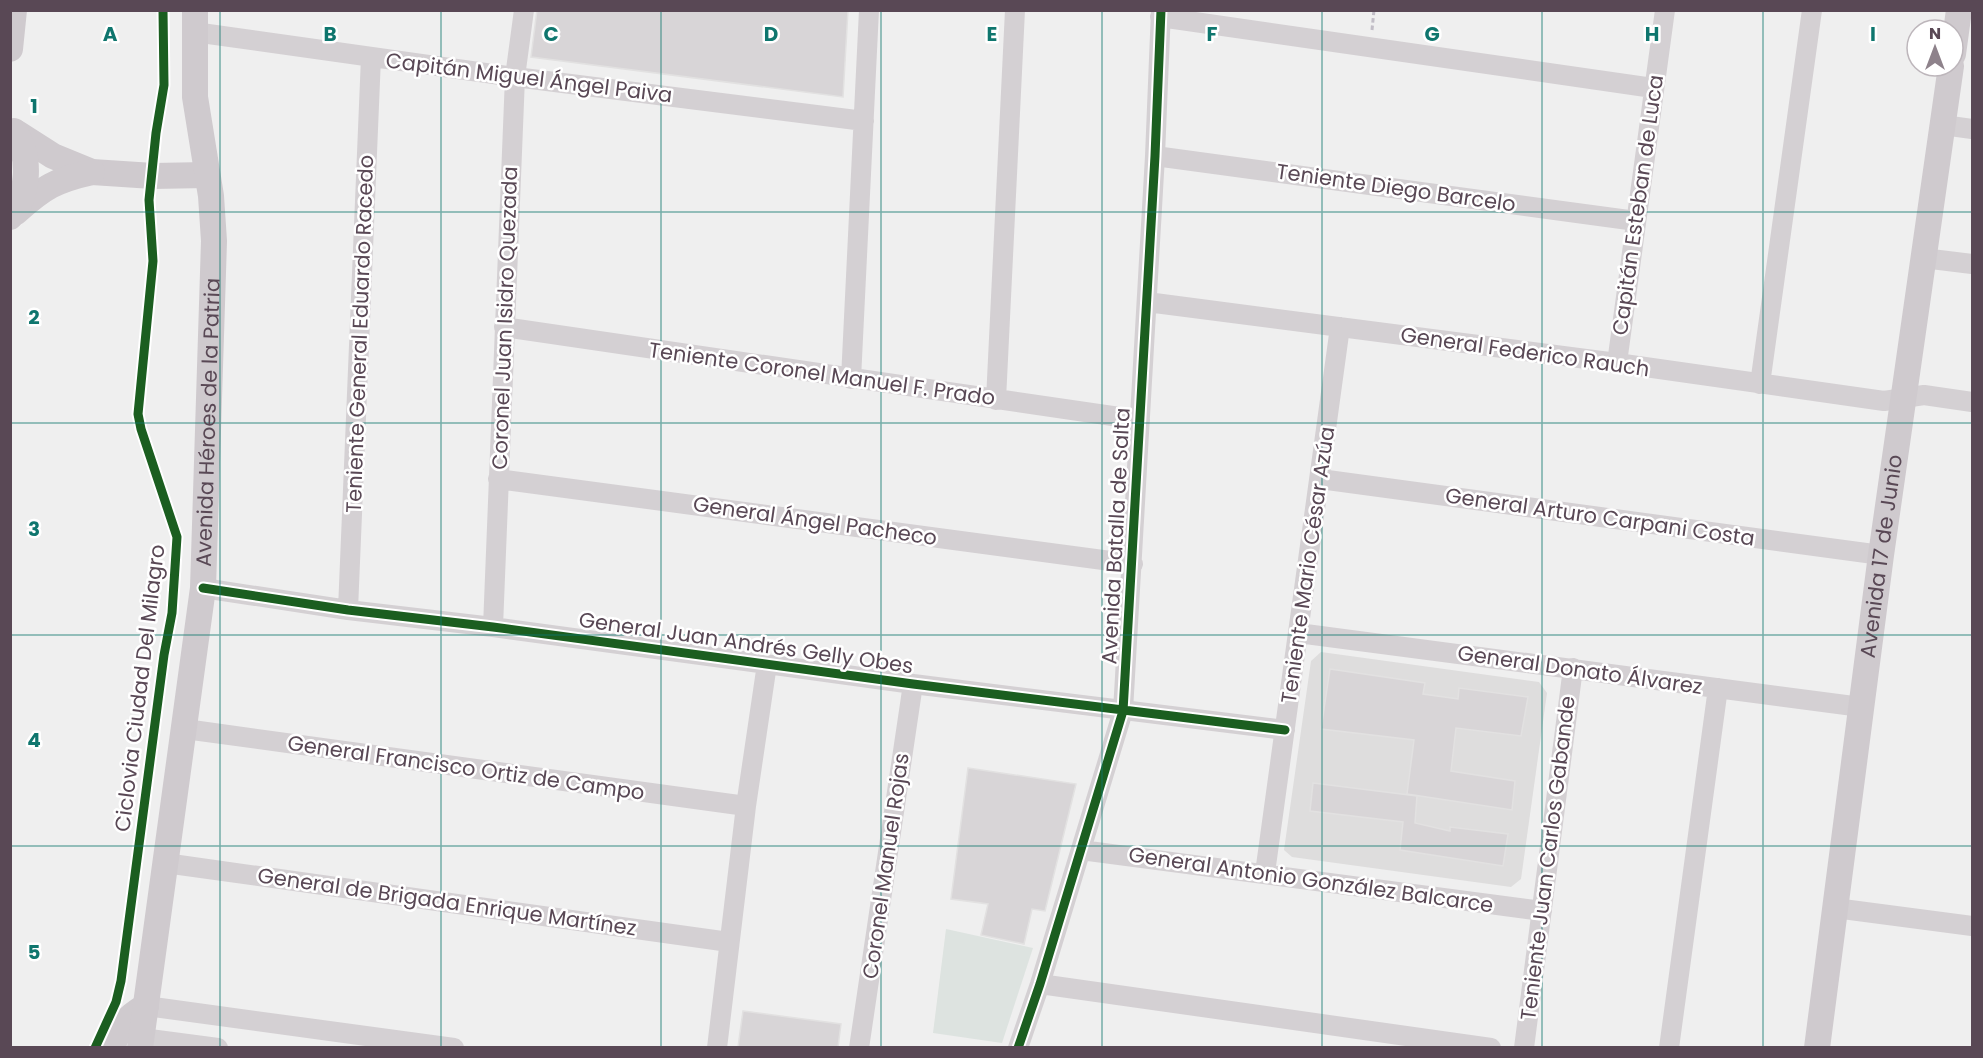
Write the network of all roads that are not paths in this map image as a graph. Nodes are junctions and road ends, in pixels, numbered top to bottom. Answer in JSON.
{"nodes":[{"id":1,"x":14,"y":10,"type":"edge"},
{"id":2,"x":524,"y":10,"type":"edge"},
{"id":3,"x":869,"y":10,"type":"edge"},
{"id":4,"x":1015,"y":10,"type":"edge"},
{"id":5,"x":1665,"y":10,"type":"edge"},
{"id":6,"x":1812,"y":10,"type":"edge"},
{"id":7,"x":1161,"y":14,"type":"edge"},
{"id":8,"x":195,"y":21,"type":"edge"},
{"id":9,"x":10,"y":48,"type":"edge"},
{"id":10,"x":371,"y":57,"type":"junction"},
{"id":11,"x":515,"y":77,"type":"junction"},
{"id":12,"x":1949,"y":78,"type":"edge"},
{"id":13,"x":1653,"y":88,"type":"junction"},
{"id":14,"x":864,"y":121,"type":"junction"},
{"id":15,"x":1943,"y":125,"type":"junction"},
{"id":16,"x":1972,"y":129,"type":"edge"},
{"id":17,"x":14,"y":130,"type":"edge"},
{"id":18,"x":1155,"y":156,"type":"junction"},
{"id":19,"x":92,"y":172,"type":"junction"},
{"id":20,"x":207,"y":175,"type":"junction"},
{"id":21,"x":12,"y":215,"type":"edge"},
{"id":22,"x":1636,"y":221,"type":"junction"},
{"id":23,"x":1923,"y":258,"type":"junction"},
{"id":24,"x":1972,"y":264,"type":"edge"},
{"id":25,"x":1147,"y":302,"type":"junction"},
{"id":26,"x":504,"y":327,"type":"junction"},
{"id":27,"x":1340,"y":327,"type":"junction"},
{"id":28,"x":1617,"y":363,"type":"junction"},
{"id":29,"x":851,"y":379,"type":"junction"},
{"id":30,"x":1760,"y":384,"type":"junction"},
{"id":31,"x":1902,"y":399,"type":"junction"},
{"id":32,"x":996,"y":400,"type":"junction"},
{"id":33,"x":1972,"y":402,"type":"edge"},
{"id":34,"x":1140,"y":420,"type":"junction"},
{"id":35,"x":498,"y":478,"type":"junction"},
{"id":36,"x":1320,"y":479,"type":"junction"},
{"id":37,"x":1881,"y":555,"type":"junction"},
{"id":38,"x":1133,"y":564,"type":"junction"},
{"id":39,"x":203,"y":588,"type":"junction"},
{"id":40,"x":348,"y":610,"type":"junction"},
{"id":41,"x":493,"y":627,"type":"junction"},
{"id":42,"x":1298,"y":633,"type":"junction"},
{"id":43,"x":767,"y":664,"type":"junction"},
{"id":44,"x":1573,"y":668,"type":"junction"},
{"id":45,"x":913,"y":684,"type":"junction"},
{"id":46,"x":1718,"y":688,"type":"junction"},
{"id":47,"x":1861,"y":707,"type":"junction"},
{"id":48,"x":1123,"y":711,"type":"junction"},
{"id":49,"x":185,"y":729,"type":"junction"},
{"id":50,"x":1285,"y":730,"type":"junction"},
{"id":51,"x":746,"y":806,"type":"junction"},
{"id":52,"x":1081,"y":850,"type":"junction"},
{"id":53,"x":165,"y":863,"type":"junction"},
{"id":54,"x":1265,"y":873,"type":"junction"},
{"id":55,"x":1835,"y":908,"type":"junction"},
{"id":56,"x":1542,"y":910,"type":"junction"},
{"id":57,"x":1972,"y":923,"type":"edge"},
{"id":58,"x":729,"y":942,"type":"junction"},
{"id":59,"x":1040,"y":984,"type":"junction"},
{"id":60,"x":146,"y":1006,"type":"junction"},
{"id":61,"x":141,"y":1043,"type":"edge"},
{"id":62,"x":112,"y":1047,"type":"edge"},
{"id":63,"x":218,"y":1047,"type":"edge"},
{"id":64,"x":454,"y":1047,"type":"edge"},
{"id":65,"x":717,"y":1047,"type":"edge"},
{"id":66,"x":860,"y":1047,"type":"edge"},
{"id":67,"x":1018,"y":1047,"type":"edge"},
{"id":68,"x":1491,"y":1047,"type":"edge"},
{"id":69,"x":1524,"y":1047,"type":"edge"},
{"id":70,"x":1669,"y":1047,"type":"edge"},
{"id":71,"x":1822,"y":1047,"type":"edge"}],
"edges":[{"from":1,"to":9,"type":"main road"},
{"from":2,"to":11,"type":"street","name":"Coronel Juan Isidro Quezada"},
{"from":3,"to":14,"type":"street"},
{"from":4,"to":32,"type":"street"},
{"from":5,"to":13,"type":"street","name":"Capitán Esteban de Luca"},
{"from":6,"to":30,"type":"street"},
{"from":7,"to":13,"type":"street"},
{"from":7,"to":18,"type":"street","name":"Avenida Batalla de Salta"},
{"from":8,"to":10,"type":"street","name":"Capitán Miguel Ángel Paiva"},
{"from":8,"to":20,"type":"main road","name":"Avenida Héroes de la Patria"},
{"from":10,"to":11,"type":"street","name":"Capitán Miguel Ángel Paiva"},
{"from":10,"to":40,"type":"street","name":"Teniente General Eduardo Racedo"},
{"from":11,"to":14,"type":"street","name":"Capitán Miguel Ángel Paiva"},
{"from":11,"to":26,"type":"street","name":"Coronel Juan Isidro Quezada"},
{"from":12,"to":15,"type":"main road","name":"Avenida 17 de Junio"},
{"from":13,"to":22,"type":"street","name":"Capitán Esteban de Luca"},
{"from":14,"to":29,"type":"street"},
{"from":15,"to":16,"type":"street"},
{"from":15,"to":23,"type":"main road","name":"Avenida 17 de Junio"},
{"from":17,"to":19,"type":"main road"},
{"from":17,"to":21,"type":"main road"},
{"from":18,"to":22,"type":"street","name":"Teniente Diego Barcelo"},
{"from":18,"to":25,"type":"street","name":"Avenida Batalla de Salta"},
{"from":19,"to":20,"type":"main road"},
{"from":19,"to":21,"type":"main road"},
{"from":20,"to":39,"type":"main road","name":"Avenida Héroes de la Patria"},
{"from":22,"to":28,"type":"street","name":"Capitán Esteban de Luca"},
{"from":23,"to":24,"type":"street"},
{"from":23,"to":31,"type":"main road","name":"Avenida 17 de Junio"},
{"from":25,"to":27,"type":"street","name":"General Federico Rauch"},
{"from":25,"to":34,"type":"street","name":"Avenida Batalla de Salta"},
{"from":26,"to":29,"type":"street","name":"Teniente Coronel Manuel F. Prado"},
{"from":26,"to":35,"type":"street","name":"Coronel Juan Isidro Quezada"},
{"from":27,"to":28,"type":"street","name":"General Federico Rauch"},
{"from":27,"to":36,"type":"street","name":"Teniente Mario César Azúa"},
{"from":28,"to":30,"type":"street","name":"General Federico Rauch"},
{"from":29,"to":32,"type":"street","name":"Teniente Coronel Manuel F. Prado"},
{"from":30,"to":31,"type":"street","name":"General Federico Rauch"},
{"from":31,"to":33,"type":"street","name":"General Federico Rauch"},
{"from":31,"to":37,"type":"main road","name":"Avenida 17 de Junio"},
{"from":32,"to":34,"type":"street","name":"Teniente Coronel Manuel F. Prado"},
{"from":34,"to":38,"type":"street","name":"Avenida Batalla de Salta"},
{"from":35,"to":38,"type":"street","name":"General Ángel Pacheco"},
{"from":35,"to":41,"type":"street","name":"Coronel Juan Isidro Quezada"},
{"from":36,"to":37,"type":"street","name":"General Arturo Carpani Costa"},
{"from":36,"to":42,"type":"street","name":"Teniente Mario César Azúa"},
{"from":37,"to":47,"type":"main road","name":"Avenida 17 de Junio"},
{"from":38,"to":48,"type":"street","name":"Avenida Batalla de Salta"},
{"from":39,"to":40,"type":"street","name":"General Juan Andrés Gelly Obes"},
{"from":39,"to":49,"type":"main road","name":"Avenida Héroes de la Patria"},
{"from":40,"to":41,"type":"street","name":"General Juan Andrés Gelly Obes"},
{"from":41,"to":43,"type":"street","name":"General Juan Andrés Gelly Obes"},
{"from":42,"to":44,"type":"street","name":"General Donato Álvarez"},
{"from":42,"to":50,"type":"street","name":"Teniente Mario César Azúa"},
{"from":43,"to":45,"type":"street","name":"General Juan Andrés Gelly Obes"},
{"from":43,"to":51,"type":"street"},
{"from":44,"to":46,"type":"street","name":"General Donato Álvarez"},
{"from":44,"to":56,"type":"street","name":"Teniente Juan Carlos Gabande"},
{"from":45,"to":48,"type":"street","name":"General Juan Andrés Gelly Obes"},
{"from":45,"to":66,"type":"street","name":"Coronel Manuel Rojas"},
{"from":46,"to":47,"type":"street","name":"General Donato Álvarez"},
{"from":46,"to":70,"type":"street"},
{"from":47,"to":55,"type":"main road","name":"Avenida 17 de Junio"},
{"from":48,"to":50,"type":"street","name":"General Juan Andrés Gelly Obes"},
{"from":48,"to":52,"type":"street","name":"Avenida Batalla de Salta"},
{"from":49,"to":51,"type":"street","name":"General Francisco Ortiz de Campo"},
{"from":49,"to":53,"type":"main road","name":"Avenida Héroes de la Patria"},
{"from":50,"to":54,"type":"street","name":"Teniente Mario César Azúa"},
{"from":51,"to":58,"type":"street"},
{"from":52,"to":54,"type":"street","name":"General Antonio González Balcarce"},
{"from":52,"to":59,"type":"street","name":"Avenida Batalla de Salta"},
{"from":53,"to":58,"type":"street","name":"General de Brigada Enrique Martínez"},
{"from":53,"to":60,"type":"main road","name":"Avenida Héroes de la Patria"},
{"from":54,"to":56,"type":"street","name":"General Antonio González Balcarce"},
{"from":55,"to":57,"type":"street"},
{"from":55,"to":71,"type":"main road","name":"Avenida 17 de Junio"},
{"from":56,"to":69,"type":"street","name":"Teniente Juan Carlos Gabande"},
{"from":58,"to":65,"type":"street"},
{"from":59,"to":67,"type":"street","name":"Avenida Batalla de Salta"},
{"from":59,"to":68,"type":"street"},
{"from":60,"to":61,"type":"main road","name":"Avenida Héroes de la Patria"},
{"from":60,"to":62,"type":"main road"},
{"from":60,"to":64,"type":"street"},
{"from":61,"to":63,"type":"street"}]}
